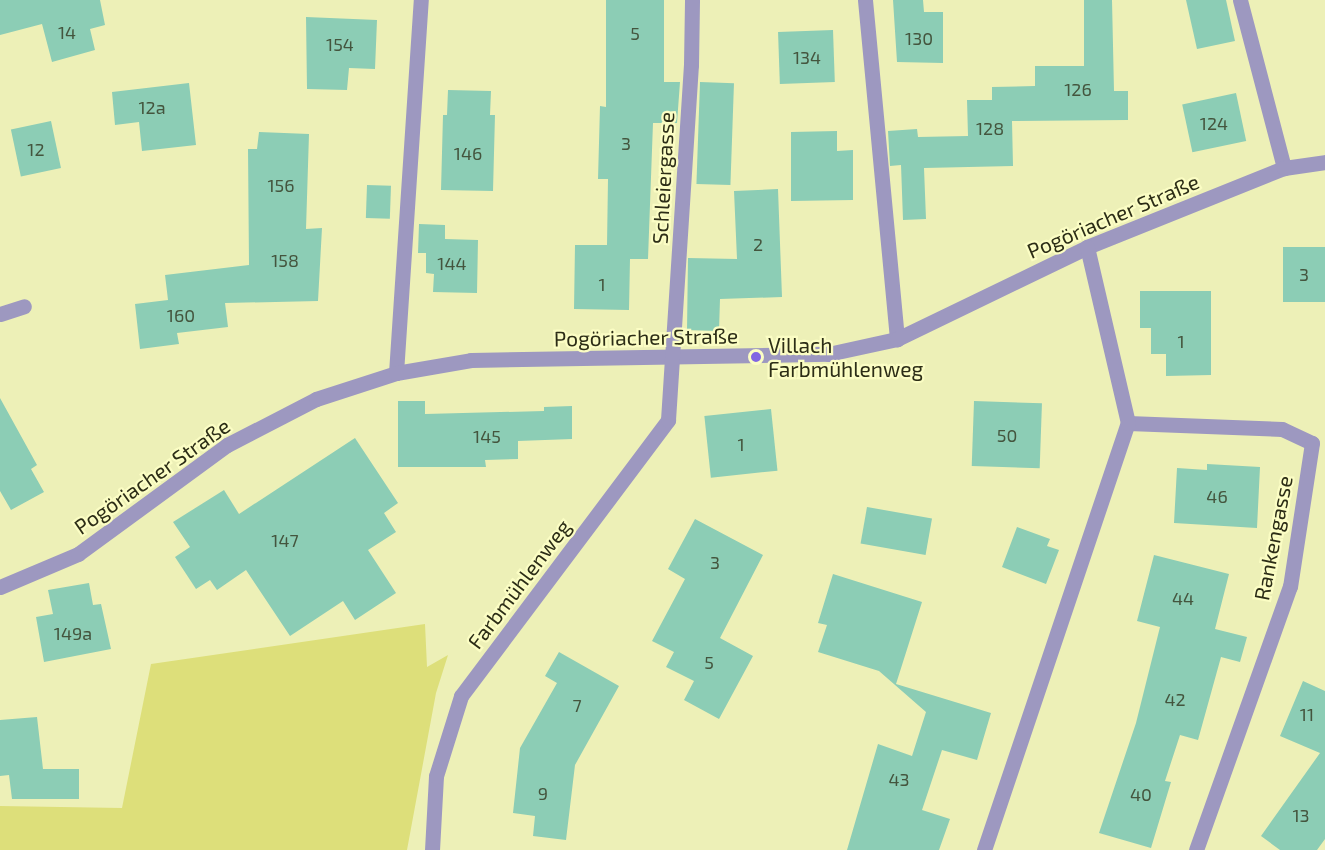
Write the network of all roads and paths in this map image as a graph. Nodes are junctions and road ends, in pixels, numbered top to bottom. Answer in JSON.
{"nodes":[{"id":1,"x":421,"y":0,"type":"edge"},
{"id":2,"x":692,"y":0,"type":"edge"},
{"id":3,"x":865,"y":0,"type":"edge"},
{"id":4,"x":1240,"y":0,"type":"edge"},
{"id":5,"x":1325,"y":162,"type":"edge"},
{"id":6,"x":1284,"y":168,"type":"junction"},
{"id":7,"x":1087,"y":247,"type":"junction"},
{"id":8,"x":24,"y":306,"type":"dead end"},
{"id":9,"x":0,"y":314,"type":"edge"},
{"id":10,"x":897,"y":339,"type":"junction"},
{"id":11,"x":674,"y":359,"type":"junction"},
{"id":12,"x":396,"y":373,"type":"junction"},
{"id":13,"x":1128,"y":423,"type":"junction"},
{"id":14,"x":0,"y":587,"type":"edge"},
{"id":15,"x":432,"y":850,"type":"edge"},
{"id":16,"x":984,"y":850,"type":"edge"},
{"id":17,"x":1196,"y":850,"type":"edge"}],
"edges":[{"from":1,"to":12,"type":"street"},
{"from":2,"to":11,"type":"street","name":"Schleiergasse"},
{"from":3,"to":10,"type":"street"},
{"from":4,"to":6,"type":"street"},
{"from":5,"to":6,"type":"street","name":"Pogöriacher Straße"},
{"from":6,"to":7,"type":"street","name":"Pogöriacher Straße"},
{"from":7,"to":10,"type":"street","name":"Pogöriacher Straße"},
{"from":7,"to":13,"type":"street"},
{"from":8,"to":9,"type":"street"},
{"from":10,"to":11,"type":"street","name":"Pogöriacher Straße"},
{"from":11,"to":12,"type":"street","name":"Pogöriacher Straße"},
{"from":11,"to":15,"type":"street","name":"Farbmühlenweg"},
{"from":12,"to":14,"type":"street","name":"Pogöriacher Straße"},
{"from":13,"to":16,"type":"street"},
{"from":13,"to":17,"type":"street","name":"Rankengasse"}]}
